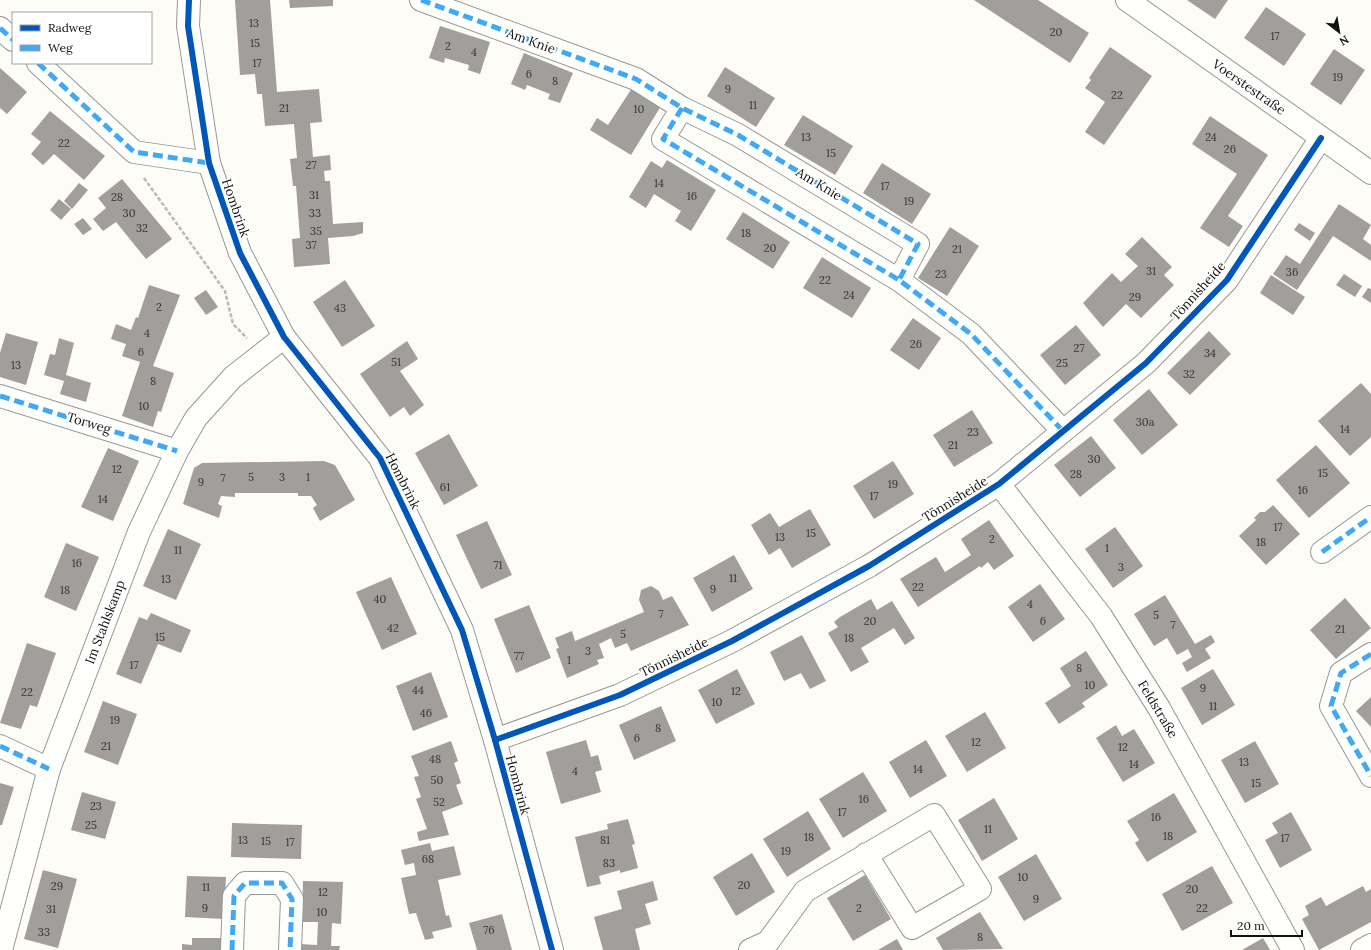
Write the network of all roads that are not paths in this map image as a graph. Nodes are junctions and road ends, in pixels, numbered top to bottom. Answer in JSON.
{"nodes":[{"id":1,"x":189,"y":0,"type":"edge"},
{"id":2,"x":421,"y":0,"type":"edge"},
{"id":3,"x":1127,"y":0,"type":"edge"},
{"id":4,"x":0,"y":28,"type":"edge"},
{"id":5,"x":12,"y":39,"type":"edge"},
{"id":6,"x":39,"y":64,"type":"edge"},
{"id":7,"x":682,"y":108,"type":"junction"},
{"id":8,"x":1321,"y":138,"type":"junction"},
{"id":9,"x":210,"y":163,"type":"junction"},
{"id":10,"x":1371,"y":173,"type":"edge"},
{"id":11,"x":899,"y":280,"type":"junction"},
{"id":12,"x":284,"y":337,"type":"junction"},
{"id":13,"x":0,"y":396,"type":"edge"},
{"id":14,"x":1063,"y":431,"type":"junction"},
{"id":15,"x":177,"y":451,"type":"junction"},
{"id":16,"x":999,"y":484,"type":"junction"},
{"id":17,"x":1371,"y":517,"type":"edge"},
{"id":18,"x":1322,"y":552,"type":"dead end"},
{"id":19,"x":1371,"y":654,"type":"edge"},
{"id":20,"x":494,"y":740,"type":"junction"},
{"id":21,"x":0,"y":746,"type":"edge"},
{"id":22,"x":49,"y":769,"type":"junction"},
{"id":23,"x":1371,"y":776,"type":"edge"},
{"id":24,"x":866,"y":854,"type":"junction"},
{"id":25,"x":6,"y":904,"type":"edge"},
{"id":26,"x":1371,"y":945,"type":"edge"},
{"id":27,"x":1,"y":950,"type":"edge"},
{"id":28,"x":232,"y":950,"type":"edge"},
{"id":29,"x":290,"y":950,"type":"edge"},
{"id":30,"x":552,"y":950,"type":"edge"},
{"id":31,"x":750,"y":950,"type":"edge"},
{"id":32,"x":1293,"y":950,"type":"edge"},
{"id":33,"x":1362,"y":950,"type":"edge"}],
"edges":[{"from":1,"to":9,"type":"street","name":"Hombrink"},
{"from":2,"to":7,"type":"street","name":"Am Knie"},
{"from":3,"to":8,"type":"street","name":"Voerstestraße"},
{"from":4,"to":5,"type":"street"},
{"from":6,"to":9,"type":"street"},
{"from":7,"to":11,"type":"street"},
{"from":7,"to":11,"type":"street","name":"Am Knie"},
{"from":8,"to":10,"type":"street","name":"Voerstestraße"},
{"from":8,"to":14,"type":"street","name":"Tönnisheide"},
{"from":9,"to":12,"type":"street","name":"Hombrink"},
{"from":11,"to":14,"type":"street"},
{"from":12,"to":15,"type":"street","name":"Im Stahlskamp"},
{"from":12,"to":20,"type":"street","name":"Hombrink"},
{"from":13,"to":15,"type":"street","name":"Torweg"},
{"from":14,"to":16,"type":"street","name":"Tönnisheide"},
{"from":15,"to":22,"type":"street","name":"Im Stahlskamp"},
{"from":16,"to":20,"type":"street","name":"Tönnisheide"},
{"from":16,"to":32,"type":"street","name":"Feldstraße"},
{"from":17,"to":18,"type":"street"},
{"from":19,"to":23,"type":"street"},
{"from":20,"to":30,"type":"street","name":"Hombrink"},
{"from":21,"to":22,"type":"street"},
{"from":22,"to":25,"type":"street","name":"Im Stahlskamp"},
{"from":24,"to":24,"type":"street"},
{"from":24,"to":31,"type":"street"},
{"from":25,"to":27,"type":"street","name":"Im Stahlskamp"},
{"from":26,"to":33,"type":"street"},
{"from":28,"to":29,"type":"street"}]}
